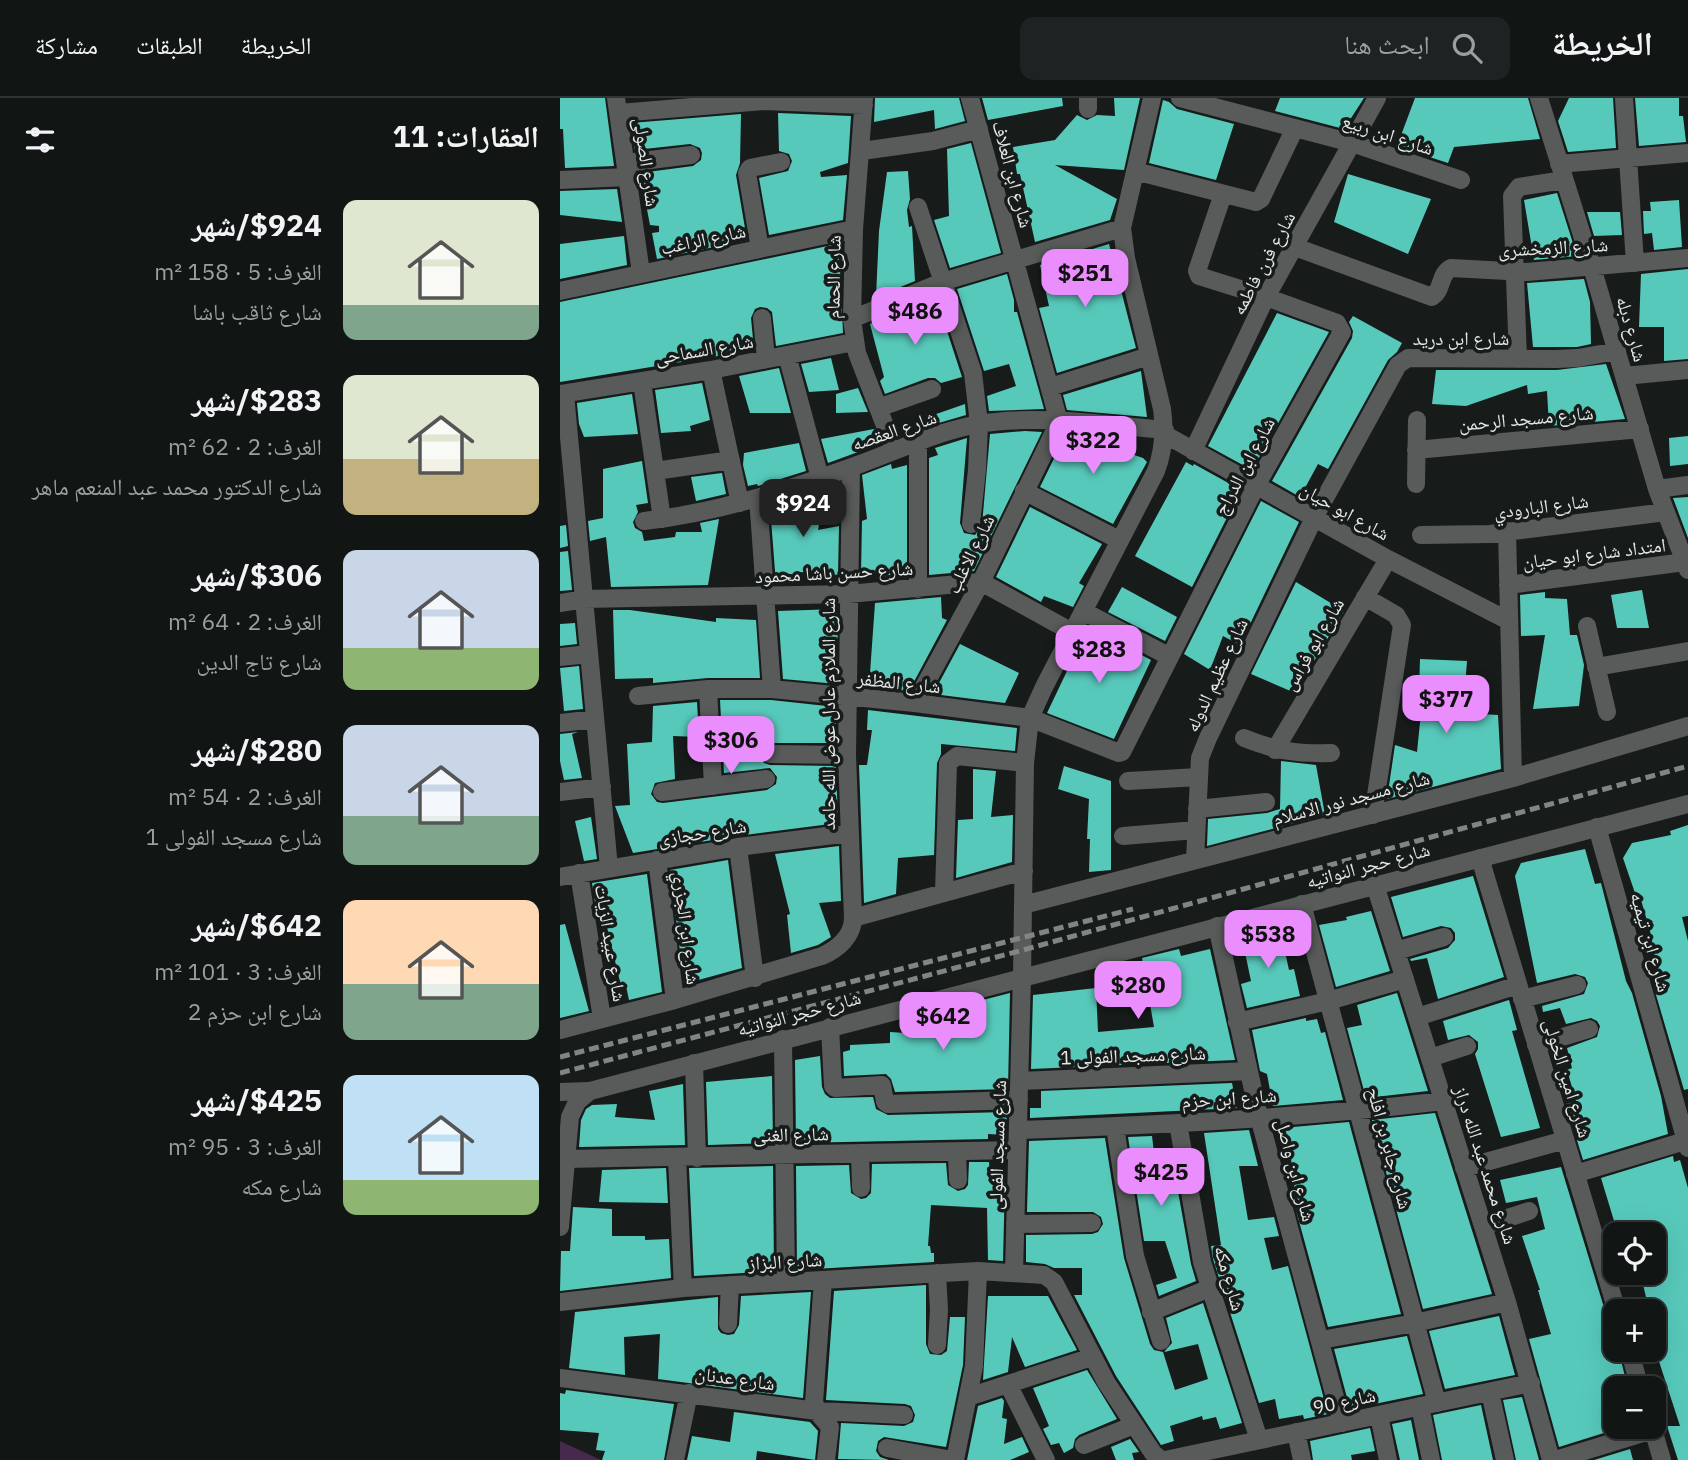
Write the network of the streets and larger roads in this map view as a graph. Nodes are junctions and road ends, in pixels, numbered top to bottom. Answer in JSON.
{"nodes":[{"id":1,"x":970,"y":98,"type":"edge"},
{"id":2,"x":1152,"y":98,"type":"edge"},
{"id":3,"x":1180,"y":98,"type":"edge"},
{"id":4,"x":1377,"y":98,"type":"edge"},
{"id":5,"x":1539,"y":98,"type":"edge"},
{"id":6,"x":1624,"y":98,"type":"edge"},
{"id":7,"x":710,"y":101,"type":"edge"},
{"id":8,"x":864,"y":101,"type":"edge"},
{"id":9,"x":617,"y":106,"type":"edge"},
{"id":10,"x":1295,"y":128,"type":"junction"},
{"id":11,"x":979,"y":129,"type":"junction"},
{"id":12,"x":1352,"y":143,"type":"junction"},
{"id":13,"x":862,"y":151,"type":"junction"},
{"id":14,"x":1688,"y":153,"type":"edge"},
{"id":15,"x":691,"y":155,"type":"dead end"},
{"id":16,"x":1628,"y":158,"type":"junction"},
{"id":17,"x":781,"y":162,"type":"dead end"},
{"id":18,"x":626,"y":170,"type":"junction"},
{"id":19,"x":1135,"y":171,"type":"junction"},
{"id":20,"x":1561,"y":172,"type":"junction"},
{"id":21,"x":560,"y":180,"type":"edge"},
{"id":22,"x":1461,"y":180,"type":"dead end"},
{"id":23,"x":1223,"y":194,"type":"junction"},
{"id":24,"x":918,"y":207,"type":"dead end"},
{"id":25,"x":1122,"y":228,"type":"junction"},
{"id":26,"x":854,"y":229,"type":"junction"},
{"id":27,"x":1295,"y":247,"type":"junction"},
{"id":28,"x":760,"y":248,"type":"junction"},
{"id":29,"x":1688,"y":258,"type":"edge"},
{"id":30,"x":1015,"y":260,"type":"junction"},
{"id":31,"x":1635,"y":263,"type":"junction"},
{"id":32,"x":1592,"y":267,"type":"junction"},
{"id":33,"x":1515,"y":272,"type":"junction"},
{"id":34,"x":641,"y":273,"type":"junction"},
{"id":35,"x":942,"y":282,"type":"junction"},
{"id":36,"x":560,"y":291,"type":"edge"},
{"id":37,"x":1266,"y":297,"type":"junction"},
{"id":38,"x":762,"y":318,"type":"dead end"},
{"id":39,"x":852,"y":319,"type":"junction"},
{"id":40,"x":854,"y":342,"type":"junction"},
{"id":41,"x":1617,"y":351,"type":"junction"},
{"id":42,"x":788,"y":355,"type":"junction"},
{"id":43,"x":1149,"y":356,"type":"junction"},
{"id":44,"x":766,"y":359,"type":"junction"},
{"id":45,"x":1518,"y":359,"type":"junction"},
{"id":46,"x":710,"y":370,"type":"junction"},
{"id":47,"x":1688,"y":370,"type":"edge"},
{"id":48,"x":1624,"y":376,"type":"junction"},
{"id":49,"x":642,"y":382,"type":"junction"},
{"id":50,"x":1050,"y":387,"type":"junction"},
{"id":51,"x":932,"y":389,"type":"dead end"},
{"id":52,"x":563,"y":394,"type":"edge"},
{"id":53,"x":878,"y":408,"type":"junction"},
{"id":54,"x":1417,"y":421,"type":"dead end"},
{"id":55,"x":1059,"y":422,"type":"junction"},
{"id":56,"x":979,"y":424,"type":"junction"},
{"id":57,"x":1640,"y":429,"type":"junction"},
{"id":58,"x":1164,"y":432,"type":"junction"},
{"id":59,"x":918,"y":442,"type":"junction"},
{"id":60,"x":894,"y":449,"type":"junction"},
{"id":61,"x":1416,"y":450,"type":"junction"},
{"id":62,"x":1194,"y":451,"type":"junction"},
{"id":63,"x":731,"y":460,"type":"junction"},
{"id":64,"x":851,"y":467,"type":"junction"},
{"id":65,"x":655,"y":471,"type":"junction"},
{"id":66,"x":820,"y":478,"type":"junction"},
{"id":67,"x":1416,"y":484,"type":"dead end"},
{"id":68,"x":1688,"y":485,"type":"edge"},
{"id":69,"x":1256,"y":486,"type":"junction"},
{"id":70,"x":1657,"y":489,"type":"junction"},
{"id":71,"x":1024,"y":491,"type":"junction"},
{"id":72,"x":758,"y":498,"type":"junction"},
{"id":73,"x":740,"y":503,"type":"junction"},
{"id":74,"x":1666,"y":512,"type":"junction"},
{"id":75,"x":1314,"y":518,"type":"junction"},
{"id":76,"x":971,"y":524,"type":"dead end"},
{"id":77,"x":1507,"y":531,"type":"junction"},
{"id":78,"x":1421,"y":535,"type":"dead end"},
{"id":79,"x":1119,"y":540,"type":"junction"},
{"id":80,"x":1388,"y":559,"type":"junction"},
{"id":81,"x":1687,"y":566,"type":"edge"},
{"id":82,"x":981,"y":582,"type":"junction"},
{"id":83,"x":1508,"y":585,"type":"junction"},
{"id":84,"x":918,"y":589,"type":"junction"},
{"id":85,"x":849,"y":594,"type":"junction"},
{"id":86,"x":766,"y":597,"type":"junction"},
{"id":87,"x":1365,"y":597,"type":"junction"},
{"id":88,"x":584,"y":599,"type":"junction"},
{"id":89,"x":560,"y":603,"type":"edge"},
{"id":90,"x":1083,"y":611,"type":"junction"},
{"id":91,"x":1509,"y":621,"type":"junction"},
{"id":92,"x":1587,"y":626,"type":"dead end"},
{"id":93,"x":1072,"y":632,"type":"junction"},
{"id":94,"x":1688,"y":651,"type":"edge"},
{"id":95,"x":589,"y":654,"type":"junction"},
{"id":96,"x":560,"y":657,"type":"edge"},
{"id":97,"x":1170,"y":657,"type":"junction"},
{"id":98,"x":1596,"y":667,"type":"junction"},
{"id":99,"x":708,"y":689,"type":"junction"},
{"id":100,"x":772,"y":689,"type":"junction"},
{"id":101,"x":638,"y":696,"type":"dead end"},
{"id":102,"x":848,"y":698,"type":"junction"},
{"id":103,"x":915,"y":704,"type":"junction"},
{"id":104,"x":1607,"y":712,"type":"dead end"},
{"id":105,"x":1030,"y":718,"type":"junction"},
{"id":106,"x":595,"y":719,"type":"junction"},
{"id":107,"x":560,"y":723,"type":"edge"},
{"id":108,"x":1688,"y":726,"type":"edge"},
{"id":109,"x":1244,"y":738,"type":"dead end"},
{"id":110,"x":1275,"y":750,"type":"junction"},
{"id":111,"x":1331,"y":753,"type":"dead end"},
{"id":112,"x":770,"y":754,"type":"dead end"},
{"id":113,"x":847,"y":755,"type":"junction"},
{"id":114,"x":1025,"y":763,"type":"junction"},
{"id":115,"x":1199,"y":777,"type":"junction"},
{"id":116,"x":1513,"y":778,"type":"junction"},
{"id":117,"x":766,"y":779,"type":"dead end"},
{"id":118,"x":1128,"y":781,"type":"dead end"},
{"id":119,"x":713,"y":786,"type":"junction"},
{"id":120,"x":602,"y":787,"type":"junction"},
{"id":121,"x":560,"y":792,"type":"edge"},
{"id":122,"x":662,"y":792,"type":"dead end"},
{"id":123,"x":1266,"y":802,"type":"dead end"},
{"id":124,"x":1688,"y":804,"type":"edge"},
{"id":125,"x":1197,"y":809,"type":"junction"},
{"id":126,"x":1373,"y":815,"type":"junction"},
{"id":127,"x":1597,"y":827,"type":"junction"},
{"id":128,"x":1196,"y":830,"type":"junction"},
{"id":129,"x":850,"y":833,"type":"junction"},
{"id":130,"x":1123,"y":836,"type":"dead end"},
{"id":131,"x":738,"y":847,"type":"junction"},
{"id":132,"x":1480,"y":858,"type":"junction"},
{"id":133,"x":657,"y":860,"type":"junction"},
{"id":134,"x":1195,"y":860,"type":"junction"},
{"id":135,"x":609,"y":868,"type":"junction"},
{"id":136,"x":1024,"y":871,"type":"junction"},
{"id":137,"x":579,"y":873,"type":"junction"},
{"id":138,"x":560,"y":877,"type":"edge"},
{"id":139,"x":1375,"y":885,"type":"junction"},
{"id":140,"x":944,"y":893,"type":"junction"},
{"id":141,"x":1302,"y":904,"type":"junction"},
{"id":142,"x":1023,"y":905,"type":"junction"},
{"id":143,"x":853,"y":918,"type":"junction"},
{"id":144,"x":1217,"y":926,"type":"junction"},
{"id":145,"x":1444,"y":937,"type":"dead end"},
{"id":146,"x":1396,"y":951,"type":"junction"},
{"id":147,"x":1023,"y":976,"type":"junction"},
{"id":148,"x":755,"y":978,"type":"junction"},
{"id":149,"x":1405,"y":979,"type":"junction"},
{"id":150,"x":1577,"y":985,"type":"dead end"},
{"id":151,"x":1520,"y":992,"type":"junction"},
{"id":152,"x":675,"y":1000,"type":"junction"},
{"id":153,"x":1328,"y":1001,"type":"junction"},
{"id":154,"x":1417,"y":1017,"type":"junction"},
{"id":155,"x":602,"y":1019,"type":"junction"},
{"id":156,"x":1237,"y":1022,"type":"junction"},
{"id":157,"x":830,"y":1027,"type":"junction"},
{"id":158,"x":1589,"y":1029,"type":"dead end"},
{"id":159,"x":560,"y":1030,"type":"edge"},
{"id":160,"x":783,"y":1040,"type":"junction"},
{"id":161,"x":1536,"y":1045,"type":"junction"},
{"id":162,"x":1467,"y":1046,"type":"dead end"},
{"id":163,"x":1430,"y":1058,"type":"junction"},
{"id":164,"x":694,"y":1063,"type":"junction"},
{"id":165,"x":1249,"y":1071,"type":"junction"},
{"id":166,"x":1020,"y":1081,"type":"junction"},
{"id":167,"x":590,"y":1091,"type":"junction"},
{"id":168,"x":560,"y":1092,"type":"edge"},
{"id":169,"x":1019,"y":1100,"type":"junction"},
{"id":170,"x":1443,"y":1101,"type":"junction"},
{"id":171,"x":1358,"y":1111,"type":"junction"},
{"id":172,"x":1259,"y":1116,"type":"junction"},
{"id":173,"x":1178,"y":1123,"type":"junction"},
{"id":174,"x":1115,"y":1127,"type":"junction"},
{"id":175,"x":1018,"y":1130,"type":"junction"},
{"id":176,"x":1565,"y":1140,"type":"junction"},
{"id":177,"x":1687,"y":1143,"type":"edge"},
{"id":178,"x":1017,"y":1150,"type":"junction"},
{"id":179,"x":957,"y":1152,"type":"junction"},
{"id":180,"x":860,"y":1153,"type":"junction"},
{"id":181,"x":784,"y":1155,"type":"junction"},
{"id":182,"x":677,"y":1158,"type":"junction"},
{"id":183,"x":697,"y":1158,"type":"junction"},
{"id":184,"x":566,"y":1159,"type":"junction"},
{"id":185,"x":1464,"y":1168,"type":"junction"},
{"id":186,"x":1575,"y":1174,"type":"junction"},
{"id":187,"x":958,"y":1180,"type":"dead end"},
{"id":188,"x":562,"y":1188,"type":"edge"},
{"id":189,"x":861,"y":1188,"type":"dead end"},
{"id":190,"x":1529,"y":1211,"type":"dead end"},
{"id":191,"x":1092,"y":1223,"type":"dead end"},
{"id":192,"x":1015,"y":1224,"type":"junction"},
{"id":193,"x":1483,"y":1226,"type":"junction"},
{"id":194,"x":560,"y":1227,"type":"edge"},
{"id":195,"x":978,"y":1271,"type":"junction"},
{"id":196,"x":937,"y":1273,"type":"junction"},
{"id":197,"x":1014,"y":1273,"type":"junction"},
{"id":198,"x":823,"y":1280,"type":"junction"},
{"id":199,"x":786,"y":1282,"type":"junction"},
{"id":200,"x":730,"y":1286,"type":"junction"},
{"id":201,"x":683,"y":1288,"type":"junction"},
{"id":202,"x":1210,"y":1288,"type":"junction"},
{"id":203,"x":1613,"y":1299,"type":"edge"},
{"id":204,"x":560,"y":1302,"type":"edge"},
{"id":205,"x":1507,"y":1302,"type":"junction"},
{"id":206,"x":1150,"y":1312,"type":"junction"},
{"id":207,"x":1415,"y":1323,"type":"junction"},
{"id":208,"x":728,"y":1324,"type":"dead end"},
{"id":209,"x":1321,"y":1340,"type":"junction"},
{"id":210,"x":1161,"y":1341,"type":"dead end"},
{"id":211,"x":937,"y":1345,"type":"dead end"},
{"id":212,"x":1092,"y":1357,"type":"junction"},
{"id":213,"x":560,"y":1378,"type":"edge"},
{"id":214,"x":1531,"y":1383,"type":"junction"},
{"id":215,"x":1008,"y":1384,"type":"junction"},
{"id":216,"x":1490,"y":1392,"type":"junction"},
{"id":217,"x":689,"y":1393,"type":"junction"},
{"id":218,"x":968,"y":1397,"type":"junction"},
{"id":219,"x":1429,"y":1404,"type":"junction"},
{"id":220,"x":817,"y":1411,"type":"junction"},
{"id":221,"x":904,"y":1415,"type":"dead end"},
{"id":222,"x":1379,"y":1415,"type":"junction"},
{"id":223,"x":1342,"y":1423,"type":"junction"},
{"id":224,"x":1134,"y":1425,"type":"junction"},
{"id":225,"x":1296,"y":1432,"type":"junction"},
{"id":226,"x":1619,"y":1439,"type":"edge"},
{"id":227,"x":1656,"y":1439,"type":"edge"},
{"id":228,"x":1259,"y":1440,"type":"junction"},
{"id":229,"x":1084,"y":1445,"type":"dead end"},
{"id":230,"x":887,"y":1448,"type":"dead end"},
{"id":231,"x":1206,"y":1456,"type":"edge"},
{"id":232,"x":675,"y":1460,"type":"edge"},
{"id":233,"x":827,"y":1460,"type":"edge"},
{"id":234,"x":953,"y":1460,"type":"edge"},
{"id":235,"x":1046,"y":1460,"type":"edge"},
{"id":236,"x":1163,"y":1460,"type":"edge"},
{"id":237,"x":1302,"y":1460,"type":"edge"},
{"id":238,"x":1388,"y":1460,"type":"edge"},
{"id":239,"x":1431,"y":1460,"type":"edge"},
{"id":240,"x":1505,"y":1460,"type":"edge"},
{"id":241,"x":1553,"y":1460,"type":"edge"},
{"id":242,"x":1662,"y":1460,"type":"edge"}],
"edges":[{"from":1,"to":11,"type":"street","name":"شارع ابن العلاف"},
{"from":2,"to":19,"type":"street"},
{"from":3,"to":10,"type":"street","name":"شارع ابن ربيع"},
{"from":4,"to":12,"type":"street","name":"شارع فرن فاطمه"},
{"from":5,"to":20,"type":"street","name":"شارع دبله"},
{"from":6,"to":16,"type":"street"},
{"from":7,"to":8,"type":"street"},
{"from":7,"to":9,"type":"street"},
{"from":8,"to":13,"type":"street","name":"شارع الحمام"},
{"from":9,"to":18,"type":"street","name":"شارع الصولى"},
{"from":10,"to":12,"type":"street","name":"شارع ابن ربيع"},
{"from":10,"to":23,"type":"street"},
{"from":11,"to":13,"type":"street"},
{"from":11,"to":30,"type":"street","name":"شارع ابن العلاف"},
{"from":12,"to":22,"type":"street","name":"شارع ابن ربيع"},
{"from":12,"to":27,"type":"street","name":"شارع فرن فاطمه"},
{"from":13,"to":26,"type":"street","name":"شارع الحمام"},
{"from":14,"to":16,"type":"street"},
{"from":15,"to":18,"type":"street"},
{"from":16,"to":20,"type":"street"},
{"from":16,"to":31,"type":"street"},
{"from":17,"to":28,"type":"street"},
{"from":18,"to":21,"type":"street"},
{"from":18,"to":34,"type":"street","name":"شارع الصولى"},
{"from":19,"to":23,"type":"street"},
{"from":19,"to":25,"type":"street"},
{"from":20,"to":32,"type":"street","name":"شارع دبله"},
{"from":20,"to":33,"type":"street"},
{"from":23,"to":37,"type":"street","name":"شارع ابن الدراج"},
{"from":24,"to":35,"type":"street"},
{"from":25,"to":30,"type":"street"},
{"from":25,"to":43,"type":"street"},
{"from":26,"to":28,"type":"street","name":"شارع الراغب"},
{"from":26,"to":39,"type":"street","name":"شارع الحمام"},
{"from":27,"to":33,"type":"street","name":"شارع الزمخشرى"},
{"from":27,"to":37,"type":"street","name":"شارع فرن فاطمه"},
{"from":28,"to":34,"type":"street","name":"شارع الراغب"},
{"from":29,"to":31,"type":"street","name":"شارع الزمخشرى"},
{"from":30,"to":35,"type":"street"},
{"from":30,"to":50,"type":"street","name":"شارع ابن العلاف"},
{"from":31,"to":32,"type":"street","name":"شارع الزمخشرى"},
{"from":32,"to":33,"type":"street","name":"شارع الزمخشرى"},
{"from":32,"to":41,"type":"street","name":"شارع دبله"},
{"from":33,"to":45,"type":"street"},
{"from":34,"to":36,"type":"street","name":"شارع الراغب"},
{"from":35,"to":39,"type":"street"},
{"from":35,"to":56,"type":"street"},
{"from":37,"to":62,"type":"street","name":"شارع فرن فاطمه"},
{"from":37,"to":69,"type":"street","name":"شارع ابن الدراج"},
{"from":38,"to":44,"type":"street"},
{"from":39,"to":40,"type":"street","name":"شارع الحمام"},
{"from":40,"to":42,"type":"street","name":"شارع السماحى"},
{"from":40,"to":53,"type":"street","name":"شارع الحمام"},
{"from":41,"to":45,"type":"street","name":"شارع ابن دريد"},
{"from":41,"to":48,"type":"street","name":"شارع دبله"},
{"from":42,"to":44,"type":"street","name":"شارع السماحى"},
{"from":42,"to":66,"type":"street"},
{"from":43,"to":50,"type":"street"},
{"from":43,"to":58,"type":"street"},
{"from":44,"to":46,"type":"street","name":"شارع السماحى"},
{"from":45,"to":75,"type":"street","name":"شارع ابن دريد"},
{"from":46,"to":49,"type":"street","name":"شارع السماحى"},
{"from":46,"to":63,"type":"street"},
{"from":47,"to":48,"type":"street"},
{"from":48,"to":57,"type":"street","name":"شارع دبله"},
{"from":49,"to":52,"type":"street","name":"شارع السماحى"},
{"from":49,"to":65,"type":"street"},
{"from":50,"to":55,"type":"street","name":"شارع ابن العلاف"},
{"from":51,"to":53,"type":"street"},
{"from":52,"to":88,"type":"street"},
{"from":53,"to":60,"type":"street","name":"شارع الحمام"},
{"from":54,"to":61,"type":"street"},
{"from":55,"to":56,"type":"street","name":"شارع العقصه"},
{"from":55,"to":58,"type":"street","name":"شارع العقصه"},
{"from":55,"to":71,"type":"street","name":"شارع الاغلب"},
{"from":56,"to":59,"type":"street","name":"شارع العقصه"},
{"from":56,"to":76,"type":"street"},
{"from":57,"to":61,"type":"street","name":"شارع مسجد الرحمن"},
{"from":57,"to":70,"type":"street","name":"شارع دبله"},
{"from":58,"to":62,"type":"street","name":"شارع ابو حيان"},
{"from":58,"to":79,"type":"street","name":"شارع مسجد الفولى"},
{"from":59,"to":60,"type":"street","name":"شارع العقصه"},
{"from":59,"to":84,"type":"street"},
{"from":60,"to":64,"type":"street","name":"شارع العقصه"},
{"from":61,"to":67,"type":"street"},
{"from":62,"to":69,"type":"street","name":"شارع ابو حيان"},
{"from":63,"to":65,"type":"street"},
{"from":63,"to":73,"type":"street"},
{"from":64,"to":66,"type":"street","name":"شارع العقصه"},
{"from":64,"to":85,"type":"street","name":"شارع الملازم عادل عوض الله حامد"},
{"from":65,"to":73,"type":"street","name":"شارع العقصه"},
{"from":66,"to":72,"type":"street","name":"شارع العقصه"},
{"from":68,"to":70,"type":"street"},
{"from":69,"to":75,"type":"street","name":"شارع ابو حيان"},
{"from":69,"to":97,"type":"street","name":"شارع ابن الدراج"},
{"from":70,"to":74,"type":"street","name":"شارع دبله"},
{"from":71,"to":79,"type":"street"},
{"from":71,"to":82,"type":"street","name":"شارع الاغلب"},
{"from":72,"to":73,"type":"street","name":"شارع العقصه"},
{"from":72,"to":86,"type":"street"},
{"from":74,"to":77,"type":"street","name":"شارع البارودي"},
{"from":74,"to":81,"type":"street","name":"شارع دبله"},
{"from":75,"to":80,"type":"street","name":"شارع ابو حيان"},
{"from":75,"to":115,"type":"street","name":"شارع عظيم الدوله"},
{"from":77,"to":78,"type":"street","name":"شارع البارودي"},
{"from":77,"to":83,"type":"street"},
{"from":79,"to":90,"type":"street","name":"شارع مسجد الفولى"},
{"from":80,"to":87,"type":"street","name":"شارع ابو فراس"},
{"from":80,"to":91,"type":"street","name":"شارع ابو حيان"},
{"from":81,"to":83,"type":"street","name":"امتداد شارع ابو حيان"},
{"from":82,"to":84,"type":"street","name":"شارع حسن باشا محمود"},
{"from":82,"to":93,"type":"street"},
{"from":82,"to":103,"type":"street","name":"شارع الاغلب"},
{"from":83,"to":91,"type":"street"},
{"from":84,"to":85,"type":"street","name":"شارع حسن باشا محمود"},
{"from":85,"to":86,"type":"street","name":"شارع حسن باشا محمود"},
{"from":85,"to":102,"type":"street","name":"شارع الملازم عادل عوض الله حامد"},
{"from":86,"to":88,"type":"street","name":"شارع حسن باشا محمود"},
{"from":86,"to":100,"type":"street"},
{"from":87,"to":110,"type":"street","name":"شارع ابو فراس"},
{"from":87,"to":126,"type":"street"},
{"from":88,"to":89,"type":"street","name":"شارع حسن باشا محمود"},
{"from":88,"to":95,"type":"street"},
{"from":90,"to":93,"type":"street","name":"شارع مسجد الفولى"},
{"from":90,"to":97,"type":"street"},
{"from":91,"to":116,"type":"street"},
{"from":92,"to":98,"type":"street"},
{"from":93,"to":105,"type":"street","name":"شارع مسجد الفولى"},
{"from":94,"to":98,"type":"street"},
{"from":95,"to":96,"type":"street"},
{"from":95,"to":106,"type":"street"},
{"from":97,"to":105,"type":"street","name":"شارع ابن الدراج"},
{"from":98,"to":104,"type":"street"},
{"from":99,"to":100,"type":"street","name":"شارع المظفر"},
{"from":99,"to":101,"type":"street","name":"شارع المظفر"},
{"from":99,"to":119,"type":"street"},
{"from":100,"to":102,"type":"street","name":"شارع المظفر"},
{"from":102,"to":103,"type":"street","name":"شارع المظفر"},
{"from":102,"to":113,"type":"street","name":"شارع الملازم عادل عوض الله حامد"},
{"from":103,"to":105,"type":"street","name":"شارع المظفر"},
{"from":105,"to":114,"type":"street","name":"شارع مسجد الفولى"},
{"from":106,"to":107,"type":"street"},
{"from":106,"to":120,"type":"street"},
{"from":108,"to":116,"type":"street","name":"شارع مسجد نور الاسلام"},
{"from":109,"to":110,"type":"street"},
{"from":110,"to":111,"type":"street"},
{"from":112,"to":113,"type":"street"},
{"from":113,"to":129,"type":"street","name":"شارع الملازم عادل عوض الله حامد"},
{"from":114,"to":136,"type":"street","name":"شارع مسجد الفولى"},
{"from":114,"to":140,"type":"street"},
{"from":115,"to":118,"type":"street"},
{"from":115,"to":125,"type":"street","name":"شارع عظيم الدوله"},
{"from":116,"to":126,"type":"street","name":"شارع مسجد نور الاسلام"},
{"from":117,"to":119,"type":"street"},
{"from":119,"to":122,"type":"street"},
{"from":120,"to":121,"type":"street"},
{"from":120,"to":135,"type":"street"},
{"from":123,"to":125,"type":"street"},
{"from":124,"to":127,"type":"street","name":"شارع حجر النواتيه"},
{"from":125,"to":128,"type":"street","name":"شارع عظيم الدوله"},
{"from":126,"to":134,"type":"street","name":"شارع مسجد نور الاسلام"},
{"from":127,"to":132,"type":"street","name":"شارع حجر النواتيه"},
{"from":127,"to":177,"type":"street","name":"شارع ابن تيميه"},
{"from":128,"to":130,"type":"street"},
{"from":128,"to":134,"type":"street","name":"شارع عظيم الدوله"},
{"from":129,"to":131,"type":"street","name":"شارع حجازى"},
{"from":129,"to":143,"type":"street","name":"شارع الملازم عادل عوض الله حامد"},
{"from":131,"to":133,"type":"street","name":"شارع حجازى"},
{"from":131,"to":148,"type":"street"},
{"from":132,"to":139,"type":"street","name":"شارع حجر النواتيه"},
{"from":132,"to":151,"type":"street","name":"شارع امين الخولى"},
{"from":133,"to":135,"type":"street","name":"شارع حجازى"},
{"from":133,"to":152,"type":"street","name":"شارع ابن الجزري"},
{"from":134,"to":142,"type":"street","name":"شارع مسجد نور الاسلام"},
{"from":135,"to":137,"type":"street","name":"شارع حجازى"},
{"from":136,"to":140,"type":"street"},
{"from":136,"to":142,"type":"street","name":"شارع مسجد الفولى"},
{"from":137,"to":138,"type":"street","name":"شارع حجازى"},
{"from":137,"to":155,"type":"street","name":"شارع عبيد الزيات"},
{"from":139,"to":141,"type":"street","name":"شارع حجر النواتيه"},
{"from":139,"to":146,"type":"street","name":"شارع محمد عبد الله دراز"},
{"from":140,"to":143,"type":"street"},
{"from":141,"to":144,"type":"street","name":"شارع حجر النواتيه"},
{"from":141,"to":153,"type":"street","name":"شارع جابر بن افلح"},
{"from":142,"to":147,"type":"street","name":"شارع مسجد الفولى"},
{"from":143,"to":148,"type":"street"},
{"from":144,"to":147,"type":"street","name":"شارع حجر النواتيه"},
{"from":144,"to":156,"type":"street","name":"شارع ابن واصل"},
{"from":145,"to":146,"type":"street"},
{"from":146,"to":149,"type":"street","name":"شارع محمد عبد الله دراز"},
{"from":147,"to":157,"type":"street","name":"شارع حجر النواتيه"},
{"from":147,"to":166,"type":"street","name":"شارع مسجد الفولى"},
{"from":148,"to":152,"type":"street"},
{"from":149,"to":153,"type":"street"},
{"from":149,"to":154,"type":"street","name":"شارع محمد عبد الله دراز"},
{"from":150,"to":151,"type":"street"},
{"from":151,"to":154,"type":"street"},
{"from":151,"to":161,"type":"street","name":"شارع امين الخولى"},
{"from":152,"to":155,"type":"street"},
{"from":153,"to":156,"type":"street"},
{"from":153,"to":171,"type":"street","name":"شارع جابر بن افلح"},
{"from":154,"to":163,"type":"street","name":"شارع محمد عبد الله دراز"},
{"from":155,"to":159,"type":"street"},
{"from":156,"to":165,"type":"street","name":"شارع ابن واصل"},
{"from":157,"to":160,"type":"street","name":"شارع حجر النواتيه"},
{"from":157,"to":169,"type":"street"},
{"from":158,"to":161,"type":"street"},
{"from":160,"to":164,"type":"street","name":"شارع حجر النواتيه"},
{"from":160,"to":181,"type":"street"},
{"from":161,"to":176,"type":"street","name":"شارع امين الخولى"},
{"from":162,"to":163,"type":"street"},
{"from":163,"to":170,"type":"street","name":"شارع محمد عبد الله دراز"},
{"from":164,"to":167,"type":"street","name":"شارع حجر النواتيه"},
{"from":164,"to":183,"type":"street"},
{"from":165,"to":166,"type":"street","name":"شارع مسجد الفولى 1"},
{"from":165,"to":172,"type":"street","name":"شارع ابن واصل"},
{"from":166,"to":169,"type":"street","name":"شارع مسجد الفولى"},
{"from":167,"to":168,"type":"street","name":"شارع حجر النواتيه"},
{"from":167,"to":184,"type":"street"},
{"from":169,"to":175,"type":"street","name":"شارع مسجد الفولى"},
{"from":170,"to":171,"type":"street","name":"شارع ابن حزم"},
{"from":170,"to":185,"type":"street","name":"شارع محمد عبد الله دراز"},
{"from":171,"to":172,"type":"street","name":"شارع ابن حزم"},
{"from":171,"to":207,"type":"street","name":"شارع جابر بن افلح"},
{"from":172,"to":173,"type":"street","name":"شارع ابن حزم"},
{"from":172,"to":209,"type":"street","name":"شارع ابن واصل"},
{"from":173,"to":174,"type":"street","name":"شارع ابن حزم"},
{"from":173,"to":202,"type":"street","name":"شارع مكه"},
{"from":174,"to":175,"type":"street","name":"شارع ابن حزم"},
{"from":174,"to":206,"type":"street"},
{"from":175,"to":178,"type":"street","name":"شارع مسجد الفولى"},
{"from":176,"to":185,"type":"street"},
{"from":176,"to":186,"type":"street","name":"شارع امين الخولى"},
{"from":177,"to":186,"type":"street"},
{"from":178,"to":179,"type":"street","name":"شارع الغنى"},
{"from":178,"to":192,"type":"street","name":"شارع مسجد الفولى"},
{"from":179,"to":180,"type":"street","name":"شارع الغنى"},
{"from":179,"to":187,"type":"street"},
{"from":180,"to":181,"type":"street","name":"شارع الغنى"},
{"from":180,"to":189,"type":"street"},
{"from":181,"to":183,"type":"street","name":"شارع الغنى"},
{"from":181,"to":199,"type":"street"},
{"from":182,"to":183,"type":"street","name":"شارع الغنى"},
{"from":182,"to":184,"type":"street","name":"شارع الغنى"},
{"from":182,"to":201,"type":"street"},
{"from":184,"to":188,"type":"street"},
{"from":185,"to":193,"type":"street","name":"شارع محمد عبد الله دراز"},
{"from":186,"to":203,"type":"street","name":"شارع امين الخولى"},
{"from":188,"to":194,"type":"street"},
{"from":190,"to":193,"type":"street"},
{"from":191,"to":192,"type":"street"},
{"from":192,"to":197,"type":"street","name":"شارع مسجد الفولى"},
{"from":193,"to":205,"type":"street","name":"شارع محمد عبد الله دراز"},
{"from":195,"to":196,"type":"street","name":"شارع البزاز"},
{"from":195,"to":197,"type":"street","name":"شارع البزاز"},
{"from":195,"to":218,"type":"street"},
{"from":196,"to":198,"type":"street","name":"شارع البزاز"},
{"from":196,"to":211,"type":"street"},
{"from":197,"to":212,"type":"street","name":"شارع 90"},
{"from":198,"to":199,"type":"street","name":"شارع البزاز"},
{"from":198,"to":220,"type":"street"},
{"from":199,"to":200,"type":"street","name":"شارع البزاز"},
{"from":200,"to":201,"type":"street","name":"شارع البزاز"},
{"from":200,"to":208,"type":"street"},
{"from":201,"to":204,"type":"street","name":"شارع البزاز"},
{"from":202,"to":206,"type":"street"},
{"from":202,"to":228,"type":"street","name":"شارع مكه"},
{"from":205,"to":207,"type":"street"},
{"from":205,"to":214,"type":"street","name":"شارع محمد عبد الله دراز"},
{"from":206,"to":210,"type":"street"},
{"from":207,"to":209,"type":"street"},
{"from":207,"to":219,"type":"street","name":"شارع جابر بن افلح"},
{"from":209,"to":223,"type":"street","name":"شارع ابن واصل"},
{"from":212,"to":215,"type":"street"},
{"from":212,"to":224,"type":"street","name":"شارع 90"},
{"from":213,"to":217,"type":"street","name":"شارع عدنان"},
{"from":214,"to":216,"type":"street","name":"شارع 90"},
{"from":214,"to":241,"type":"street","name":"شارع محمد عبد الله دراز"},
{"from":215,"to":218,"type":"street"},
{"from":215,"to":235,"type":"street"},
{"from":216,"to":219,"type":"street","name":"شارع 90"},
{"from":216,"to":240,"type":"street"},
{"from":217,"to":220,"type":"street","name":"شارع عدنان"},
{"from":217,"to":232,"type":"street"},
{"from":218,"to":234,"type":"street"},
{"from":219,"to":222,"type":"street","name":"شارع 90"},
{"from":219,"to":239,"type":"street","name":"شارع جابر بن افلح"},
{"from":220,"to":221,"type":"street","name":"شارع عدنان"},
{"from":220,"to":233,"type":"street"},
{"from":222,"to":223,"type":"street","name":"شارع 90"},
{"from":222,"to":238,"type":"street"},
{"from":223,"to":225,"type":"street","name":"شارع 90"},
{"from":224,"to":229,"type":"street"},
{"from":224,"to":236,"type":"street","name":"شارع 90"},
{"from":225,"to":228,"type":"street","name":"شارع 90"},
{"from":225,"to":237,"type":"street"},
{"from":226,"to":241,"type":"street"},
{"from":227,"to":242,"type":"street"},
{"from":228,"to":231,"type":"street","name":"شارع 90"},
{"from":230,"to":234,"type":"street"},
{"from":231,"to":236,"type":"street","name":"شارع 90"}]}
